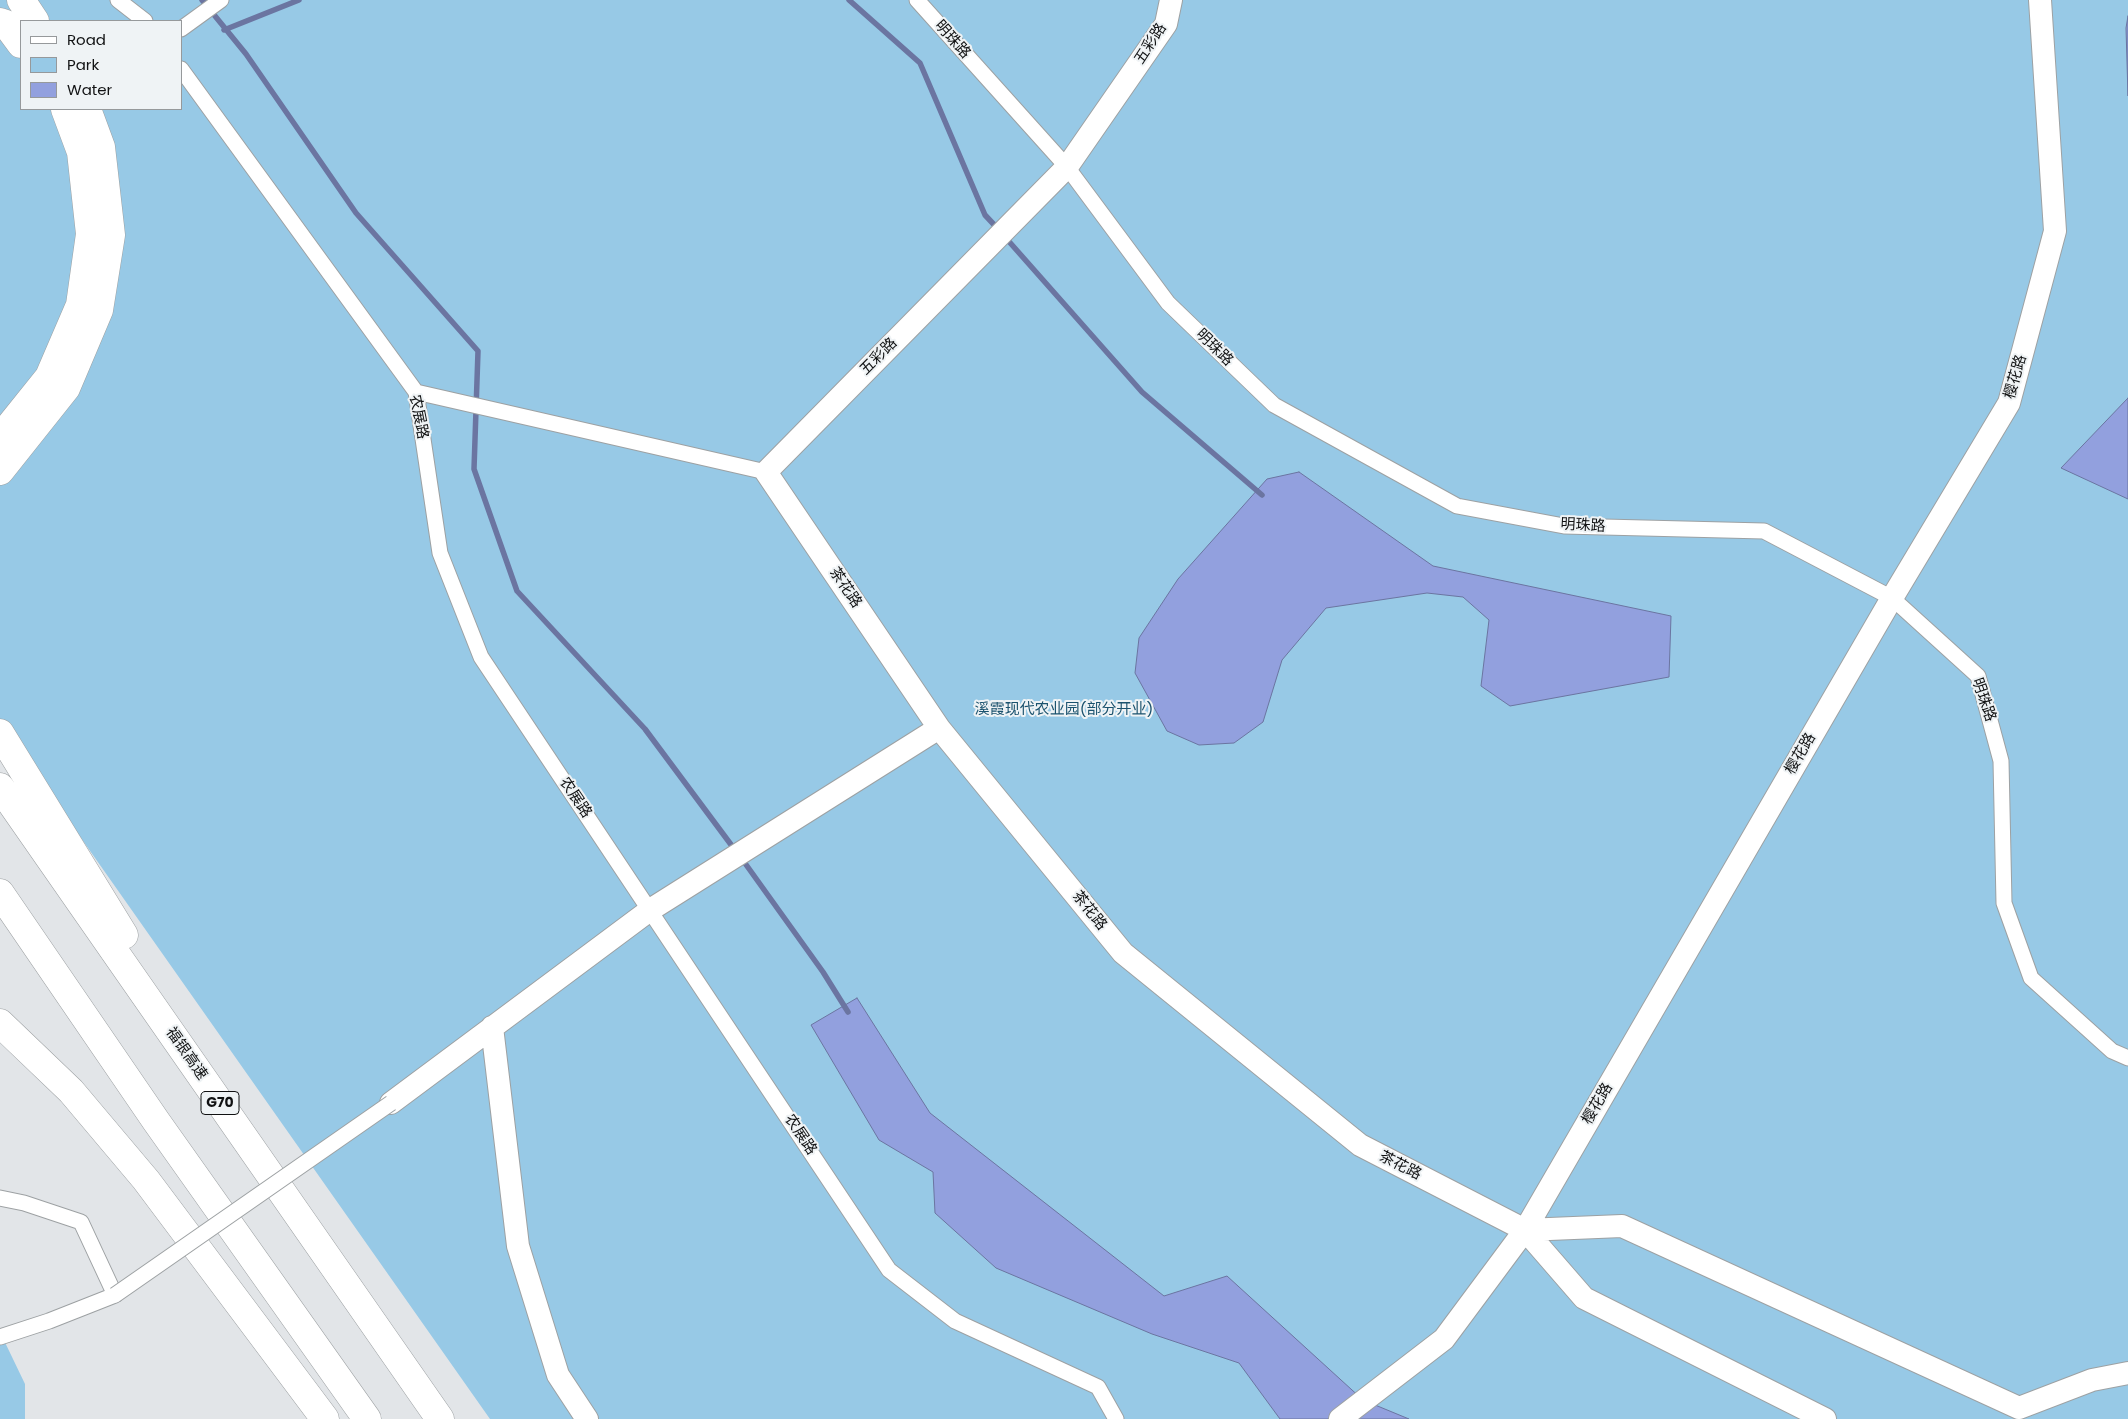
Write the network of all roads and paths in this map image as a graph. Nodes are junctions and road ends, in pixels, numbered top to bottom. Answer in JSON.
{"nodes":[{"id":1,"x":21,"y":0,"type":"edge"},
{"id":2,"x":118,"y":0,"type":"edge"},
{"id":3,"x":918,"y":0,"type":"edge"},
{"id":4,"x":1171,"y":0,"type":"edge"},
{"id":5,"x":2040,"y":0,"type":"edge"},
{"id":6,"x":220,"y":1,"type":"edge"},
{"id":7,"x":35,"y":20,"type":"edge"},
{"id":8,"x":144,"y":20,"type":"edge"},
{"id":9,"x":0,"y":22,"type":"edge"},
{"id":10,"x":182,"y":28,"type":"edge"},
{"id":11,"x":20,"y":43,"type":"edge"},
{"id":12,"x":182,"y":70,"type":"edge"},
{"id":13,"x":65,"y":110,"type":"edge"},
{"id":14,"x":87,"y":110,"type":"edge"},
{"id":15,"x":1067,"y":167,"type":"junction"},
{"id":16,"x":416,"y":392,"type":"junction"},
{"id":17,"x":0,"y":438,"type":"edge"},
{"id":18,"x":0,"y":471,"type":"edge"},
{"id":19,"x":766,"y":472,"type":"junction"},
{"id":20,"x":1892,"y":598,"type":"junction"},
{"id":21,"x":939,"y":728,"type":"junction"},
{"id":22,"x":0,"y":733,"type":"edge"},
{"id":23,"x":0,"y":787,"type":"edge"},
{"id":24,"x":0,"y":893,"type":"edge"},
{"id":25,"x":650,"y":910,"type":"junction"},
{"id":26,"x":0,"y":1023,"type":"edge"},
{"id":27,"x":492,"y":1027,"type":"junction"},
{"id":28,"x":2128,"y":1058,"type":"edge"},
{"id":29,"x":391,"y":1103,"type":"joint"},
{"id":30,"x":248,"y":1142,"type":"junction"},
{"id":31,"x":0,"y":1198,"type":"edge"},
{"id":32,"x":1525,"y":1230,"type":"junction"},
{"id":33,"x":115,"y":1294,"type":"junction"},
{"id":34,"x":0,"y":1337,"type":"edge"},
{"id":35,"x":2128,"y":1373,"type":"edge"},
{"id":36,"x":325,"y":1419,"type":"edge"},
{"id":37,"x":367,"y":1419,"type":"edge"},
{"id":38,"x":440,"y":1419,"type":"edge"},
{"id":39,"x":587,"y":1419,"type":"edge"},
{"id":40,"x":1116,"y":1419,"type":"edge"},
{"id":41,"x":1340,"y":1419,"type":"edge"},
{"id":42,"x":1825,"y":1419,"type":"edge"}],
"edges":[{"from":1,"to":7,"type":"highway"},
{"from":2,"to":8,"type":"street"},
{"from":3,"to":15,"type":"street","name":"明珠路"},
{"from":4,"to":15,"type":"street","name":"五彩路"},
{"from":5,"to":20,"type":"street","name":"樱花路"},
{"from":6,"to":10,"type":"street"},
{"from":9,"to":11,"type":"highway"},
{"from":12,"to":16,"type":"street","name":"农展路"},
{"from":13,"to":17,"type":"highway"},
{"from":14,"to":18,"type":"highway"},
{"from":15,"to":19,"type":"street","name":"五彩路"},
{"from":15,"to":20,"type":"street","name":"明珠路"},
{"from":16,"to":19,"type":"street"},
{"from":16,"to":25,"type":"street","name":"农展路"},
{"from":19,"to":21,"type":"street","name":"茶花路"},
{"from":20,"to":28,"type":"street","name":"明珠路"},
{"from":20,"to":32,"type":"street","name":"樱花路"},
{"from":21,"to":25,"type":"street"},
{"from":21,"to":32,"type":"street","name":"茶花路"},
{"from":22,"to":30,"type":"highway"},
{"from":23,"to":30,"type":"highway","name":"福银高速","number":"G70"},
{"from":24,"to":37,"type":"highway"},
{"from":25,"to":27,"type":"street"},
{"from":25,"to":40,"type":"street","name":"农展路"},
{"from":26,"to":36,"type":"highway"},
{"from":27,"to":29,"type":"street"},
{"from":27,"to":39,"type":"street"},
{"from":29,"to":33,"type":"street","bridge":true},
{"from":30,"to":38,"type":"highway","name":"福银高速","number":"G70"},
{"from":31,"to":33,"type":"street"},
{"from":32,"to":35,"type":"street"},
{"from":32,"to":41,"type":"street","name":"樱花路"},
{"from":32,"to":42,"type":"street"},
{"from":33,"to":34,"type":"street"}]}
